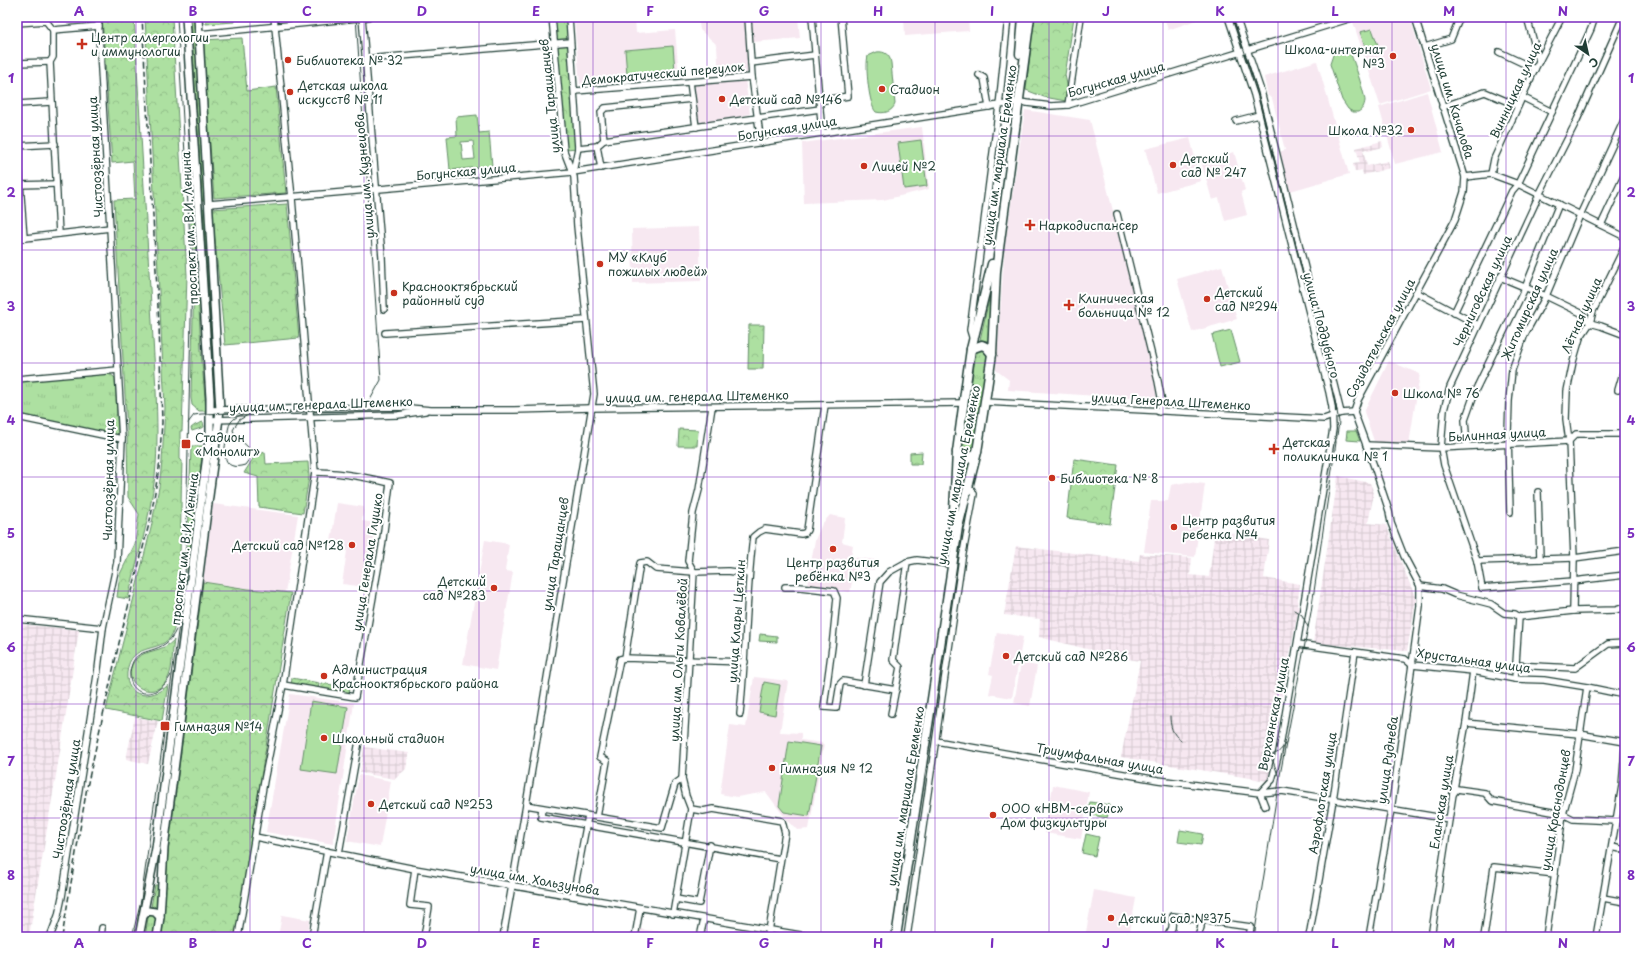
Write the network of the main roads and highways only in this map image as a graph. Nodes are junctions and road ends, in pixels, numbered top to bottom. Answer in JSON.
{"nodes":[{"id":1,"x":186,"y":17,"type":"edge"},
{"id":2,"x":198,"y":17,"type":"edge"},
{"id":3,"x":1023,"y":17,"type":"edge"},
{"id":4,"x":1030,"y":17,"type":"edge"},
{"id":5,"x":1017,"y":102,"type":"junction"},
{"id":6,"x":208,"y":204,"type":"junction"},
{"id":7,"x":198,"y":205,"type":"junction"},
{"id":8,"x":972,"y":345,"type":"junction"},
{"id":9,"x":992,"y":354,"type":"junction"},
{"id":10,"x":214,"y":420,"type":"junction"},
{"id":11,"x":957,"y":452,"type":"junction"},
{"id":12,"x":977,"y":452,"type":"junction"},
{"id":13,"x":143,"y":916,"type":"junction"},
{"id":14,"x":160,"y":917,"type":"junction"},
{"id":15,"x":139,"y":937,"type":"edge"},
{"id":16,"x":157,"y":937,"type":"edge"},
{"id":17,"x":891,"y":937,"type":"edge"},
{"id":18,"x":896,"y":937,"type":"edge"}],
"edges":[{"from":1,"to":7,"type":"main road","name":"проспект им. В.И. Ленина"},
{"from":2,"to":6,"type":"main road","name":"проспект им. В.И. Ленина"},
{"from":3,"to":5,"type":"highway","name":"улица им. маршала Еременко"},
{"from":4,"to":5,"type":"highway","name":"улица им. маршала Еременко"},
{"from":5,"to":8,"type":"highway","name":"улица им. маршала Еременко"},
{"from":5,"to":9,"type":"highway","name":"улица им. маршала Еременко"},
{"from":6,"to":7,"type":"main road"},
{"from":6,"to":10,"type":"main road","name":"проспект им. В.И. Ленина"},
{"from":7,"to":10,"type":"main road","name":"проспект им. В.И. Ленина"},
{"from":8,"to":9,"type":"highway"},
{"from":8,"to":11,"type":"highway","name":"улица им. маршала Еременко"},
{"from":9,"to":12,"type":"highway","name":"улица им. маршала Еременко"},
{"from":10,"to":13,"type":"main road","name":"проспект им. В.И. Ленина"},
{"from":10,"to":14,"type":"main road","name":"проспект им. В.И. Ленина"},
{"from":11,"to":12,"type":"highway"},
{"from":11,"to":17,"type":"highway","name":"улица им. маршала Еременко"},
{"from":12,"to":18,"type":"highway","name":"улица им. маршала Еременко"},
{"from":13,"to":14,"type":"main road"},
{"from":13,"to":15,"type":"main road","name":"проспект им. В.И. Ленина"},
{"from":14,"to":16,"type":"main road","name":"проспект им. В.И. Ленина"}]}
